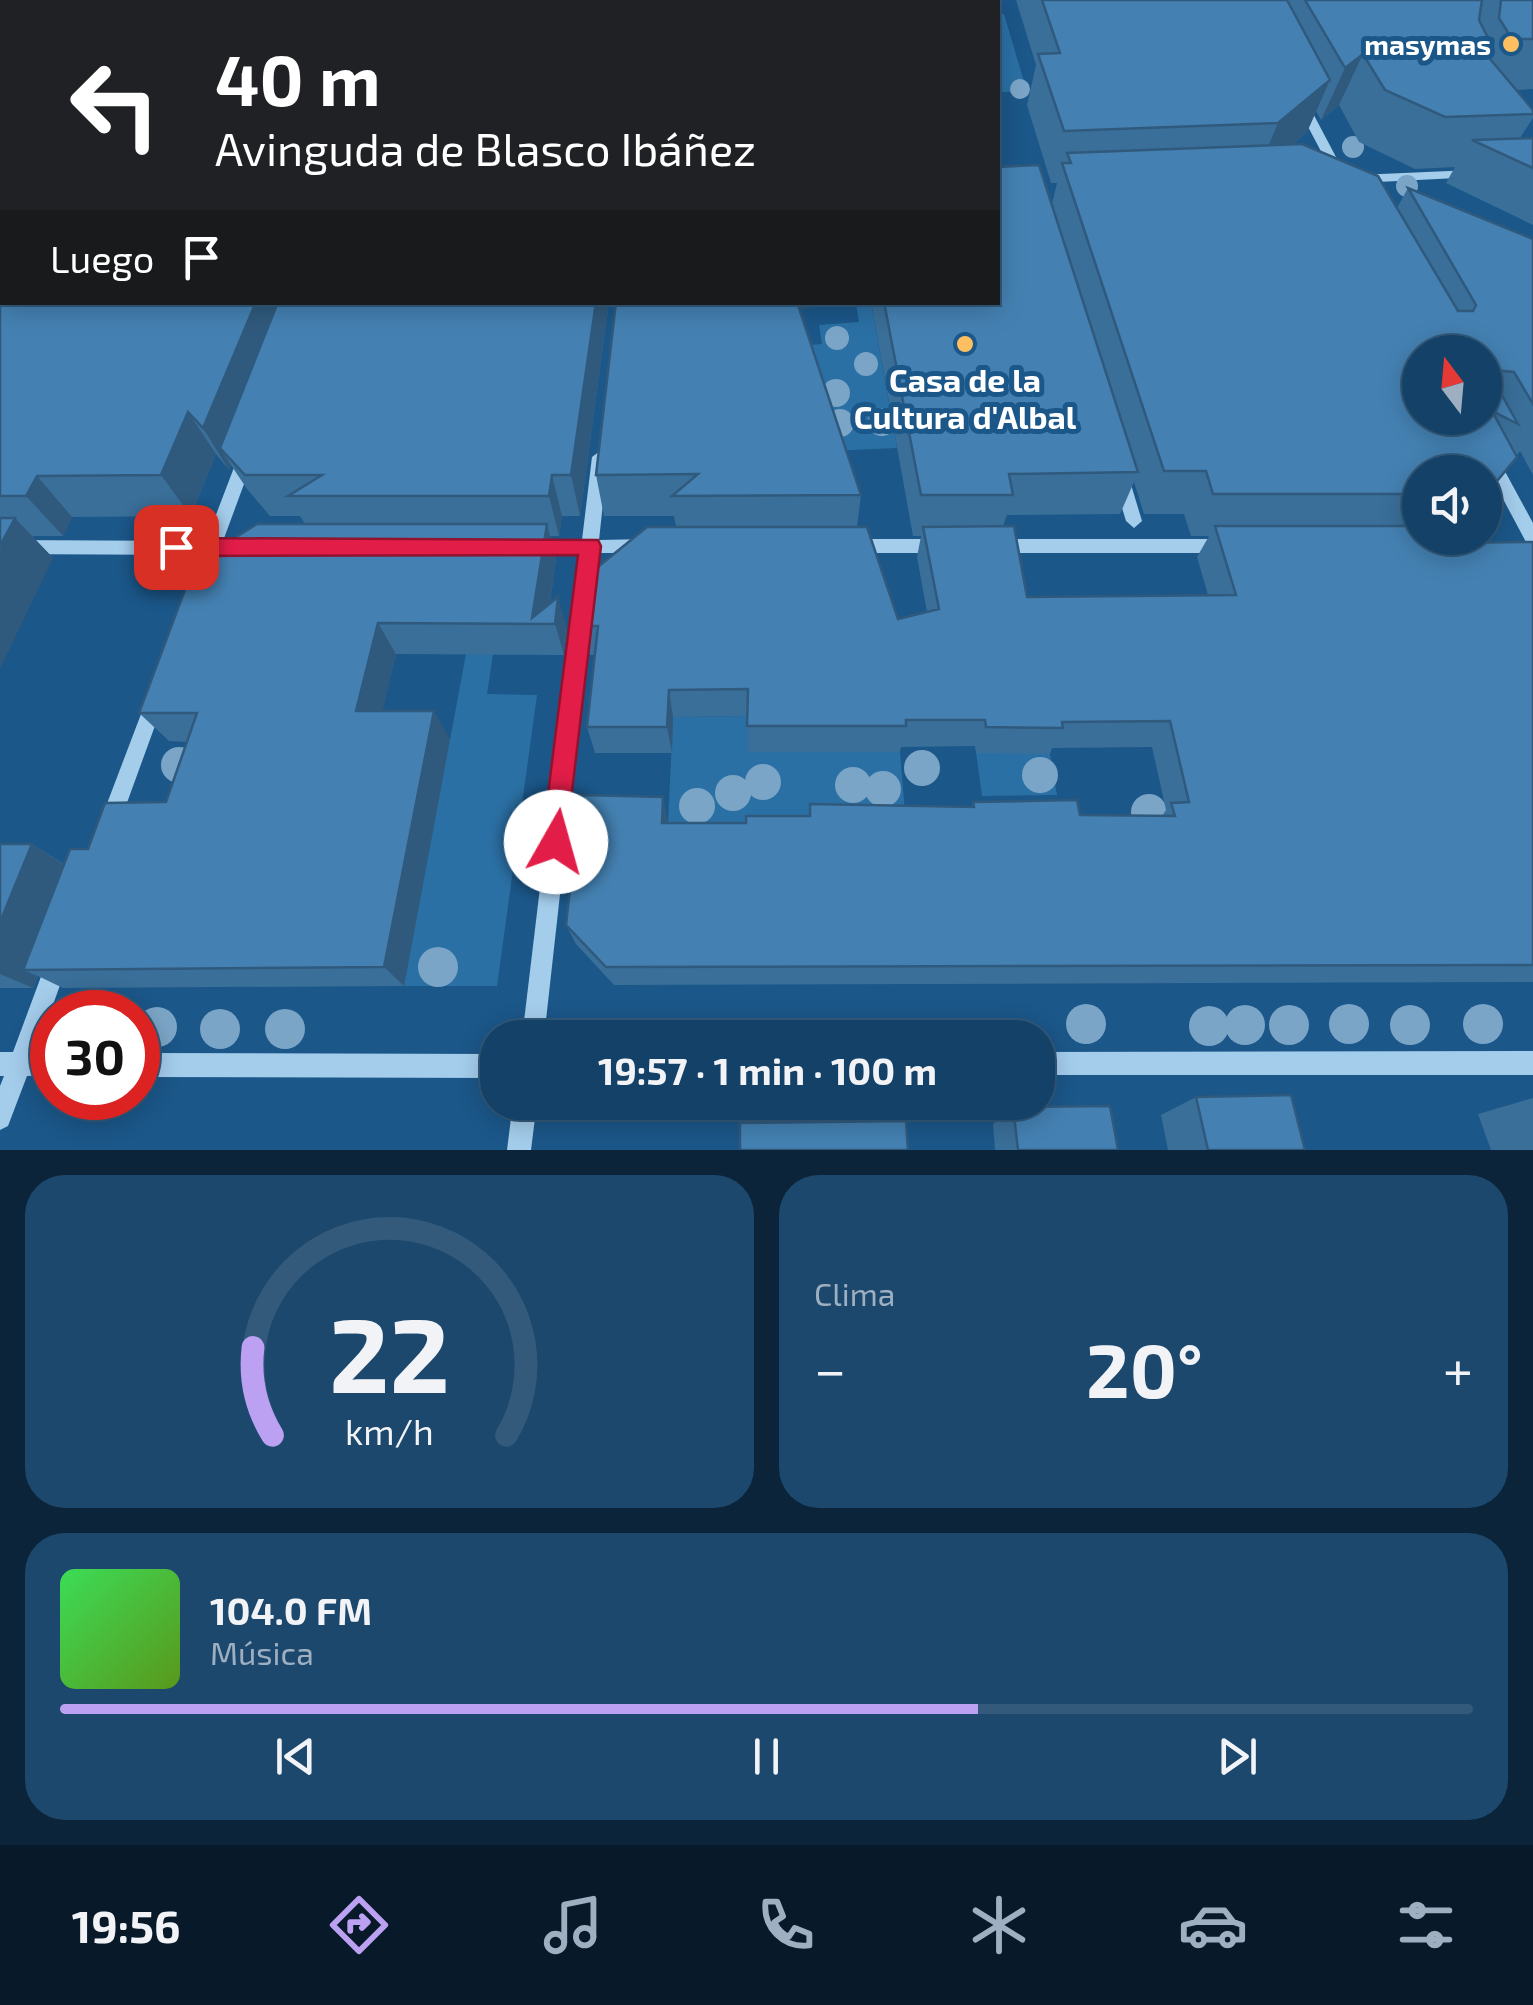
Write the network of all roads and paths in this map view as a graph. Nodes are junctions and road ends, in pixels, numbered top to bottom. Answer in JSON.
{"nodes":[{"id":1,"x":1290,"y":83,"type":"edge"},
{"id":2,"x":1495,"y":174,"type":"edge"},
{"id":3,"x":1324,"y":180,"type":"edge"},
{"id":4,"x":1345,"y":186,"type":"junction"},
{"id":5,"x":1476,"y":435,"type":"edge"},
{"id":6,"x":602,"y":439,"type":"edge"},
{"id":7,"x":250,"y":445,"type":"edge"},
{"id":8,"x":1117,"y":466,"type":"edge"},
{"id":9,"x":1134,"y":521,"type":"dead end"},
{"id":10,"x":1527,"y":544,"type":"edge"},
{"id":11,"x":590,"y":546,"type":"junction"},
{"id":12,"x":664,"y":546,"type":"edge"},
{"id":13,"x":842,"y":546,"type":"edge"},
{"id":14,"x":962,"y":546,"type":"edge"},
{"id":15,"x":982,"y":546,"type":"edge"},
{"id":16,"x":1240,"y":546,"type":"edge"},
{"id":17,"x":0,"y":547,"type":"edge"},
{"id":18,"x":518,"y":547,"type":"edge"},
{"id":19,"x":212,"y":548,"type":"junction"},
{"id":20,"x":264,"y":548,"type":"edge"},
{"id":21,"x":201,"y":576,"type":"edge"},
{"id":22,"x":161,"y":684,"type":"edge"},
{"id":23,"x":100,"y":847,"type":"edge"},
{"id":24,"x":67,"y":937,"type":"edge"},
{"id":25,"x":535,"y":1020,"type":"edge"},
{"id":26,"x":1533,"y":1063,"type":"edge"},
{"id":27,"x":10,"y":1064,"type":"edge"},
{"id":28,"x":160,"y":1064,"type":"edge"},
{"id":29,"x":1055,"y":1064,"type":"edge"},
{"id":30,"x":480,"y":1066,"type":"edge"},
{"id":31,"x":0,"y":1118,"type":"edge"},
{"id":32,"x":523,"y":1120,"type":"edge"},
{"id":33,"x":519,"y":1150,"type":"edge"}],
"edges":[{"from":1,"to":4,"type":"street"},
{"from":2,"to":4,"type":"street"},
{"from":3,"to":4,"type":"street"},
{"from":5,"to":10,"type":"street"},
{"from":6,"to":11,"type":"street"},
{"from":7,"to":19,"type":"street"},
{"from":8,"to":9,"type":"street"},
{"from":11,"to":12,"type":"street"},
{"from":11,"to":18,"type":"street"},
{"from":11,"to":25,"type":"street"},
{"from":13,"to":14,"type":"street"},
{"from":15,"to":16,"type":"street"},
{"from":17,"to":19,"type":"street"},
{"from":19,"to":20,"type":"street"},
{"from":19,"to":21,"type":"street"},
{"from":22,"to":23,"type":"street"},
{"from":24,"to":27,"type":"street"},
{"from":26,"to":29,"type":"street"},
{"from":27,"to":31,"type":"street"},
{"from":28,"to":30,"type":"street"},
{"from":32,"to":33,"type":"street"}]}
